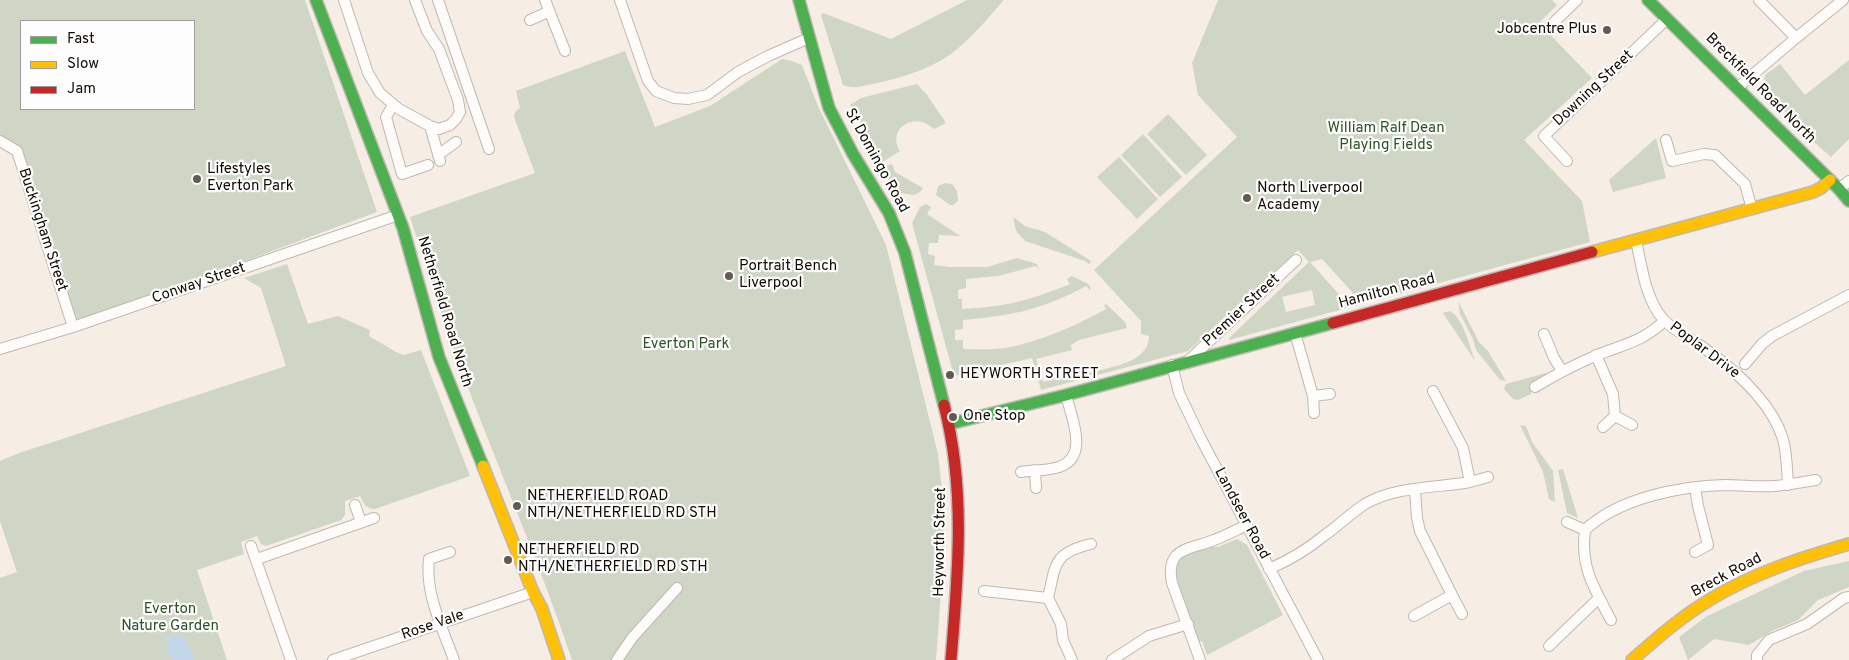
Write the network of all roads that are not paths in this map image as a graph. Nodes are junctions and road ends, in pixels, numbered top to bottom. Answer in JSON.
{"nodes":[{"id":1,"x":316,"y":0,"type":"edge"},
{"id":2,"x":344,"y":0,"type":"edge"},
{"id":3,"x":415,"y":0,"type":"edge"},
{"id":4,"x":438,"y":0,"type":"edge"},
{"id":5,"x":544,"y":0,"type":"edge"},
{"id":6,"x":620,"y":0,"type":"edge"},
{"id":7,"x":799,"y":0,"type":"edge"},
{"id":8,"x":1577,"y":0,"type":"edge"},
{"id":9,"x":1650,"y":0,"type":"edge"},
{"id":10,"x":1759,"y":0,"type":"edge"},
{"id":11,"x":1843,"y":0,"type":"edge"},
{"id":12,"x":548,"y":12,"type":"junction"},
{"id":13,"x":1667,"y":19,"type":"junction"},
{"id":14,"x":530,"y":20,"type":"dead end"},
{"id":15,"x":1548,"y":28,"type":"dead end"},
{"id":16,"x":809,"y":38,"type":"junction"},
{"id":17,"x":1796,"y":38,"type":"junction"},
{"id":18,"x":564,"y":51,"type":"dead end"},
{"id":19,"x":1737,"y":88,"type":"junction"},
{"id":20,"x":393,"y":105,"type":"junction"},
{"id":21,"x":430,"y":126,"type":"junction"},
{"id":22,"x":1666,"y":140,"type":"dead end"},
{"id":23,"x":0,"y":141,"type":"edge"},
{"id":24,"x":456,"y":142,"type":"dead end"},
{"id":25,"x":489,"y":149,"type":"dead end"},
{"id":26,"x":1567,"y":160,"type":"dead end"},
{"id":27,"x":428,"y":165,"type":"dead end"},
{"id":28,"x":1830,"y":180,"type":"junction"},
{"id":29,"x":1849,"y":181,"type":"edge"},
{"id":30,"x":1839,"y":189,"type":"junction"},
{"id":31,"x":1849,"y":201,"type":"edge"},
{"id":32,"x":1752,"y":209,"type":"junction"},
{"id":33,"x":398,"y":215,"type":"junction"},
{"id":34,"x":1636,"y":241,"type":"junction"},
{"id":35,"x":1296,"y":260,"type":"dead end"},
{"id":36,"x":1849,"y":295,"type":"edge"},
{"id":37,"x":1664,"y":321,"type":"junction"},
{"id":38,"x":73,"y":327,"type":"junction"},
{"id":39,"x":1295,"y":333,"type":"junction"},
{"id":40,"x":1544,"y":334,"type":"dead end"},
{"id":41,"x":0,"y":349,"type":"edge"},
{"id":42,"x":1596,"y":356,"type":"junction"},
{"id":43,"x":1188,"y":361,"type":"junction"},
{"id":44,"x":1745,"y":364,"type":"dead end"},
{"id":45,"x":1172,"y":365,"type":"junction"},
{"id":46,"x":1562,"y":371,"type":"junction"},
{"id":47,"x":1535,"y":387,"type":"dead end"},
{"id":48,"x":1433,"y":391,"type":"dead end"},
{"id":49,"x":1330,"y":394,"type":"dead end"},
{"id":50,"x":1066,"y":395,"type":"junction"},
{"id":51,"x":1313,"y":396,"type":"junction"},
{"id":52,"x":1314,"y":413,"type":"dead end"},
{"id":53,"x":1614,"y":416,"type":"junction"},
{"id":54,"x":949,"y":424,"type":"junction"},
{"id":55,"x":1632,"y":425,"type":"dead end"},
{"id":56,"x":1603,"y":426,"type":"dead end"},
{"id":57,"x":1035,"y":470,"type":"junction"},
{"id":58,"x":1020,"y":472,"type":"dead end"},
{"id":59,"x":1488,"y":477,"type":"dead end"},
{"id":60,"x":1816,"y":480,"type":"dead end"},
{"id":61,"x":1470,"y":482,"type":"junction"},
{"id":62,"x":1788,"y":485,"type":"junction"},
{"id":63,"x":1696,"y":487,"type":"junction"},
{"id":64,"x":1036,"y":488,"type":"dead end"},
{"id":65,"x":1415,"y":490,"type":"junction"},
{"id":66,"x":355,"y":505,"type":"dead end"},
{"id":67,"x":374,"y":518,"type":"dead end"},
{"id":68,"x":361,"y":522,"type":"junction"},
{"id":69,"x":1567,"y":522,"type":"dead end"},
{"id":70,"x":1247,"y":525,"type":"junction"},
{"id":71,"x":1585,"y":530,"type":"junction"},
{"id":72,"x":1091,"y":544,"type":"dead end"},
{"id":73,"x":1849,"y":544,"type":"edge"},
{"id":74,"x":251,"y":546,"type":"dead end"},
{"id":75,"x":450,"y":552,"type":"dead end"},
{"id":76,"x":1695,"y":552,"type":"dead end"},
{"id":77,"x":257,"y":559,"type":"junction"},
{"id":78,"x":1269,"y":569,"type":"junction"},
{"id":79,"x":677,"y":588,"type":"dead end"},
{"id":80,"x":984,"y":591,"type":"dead end"},
{"id":81,"x":533,"y":592,"type":"junction"},
{"id":82,"x":1452,"y":595,"type":"junction"},
{"id":83,"x":1849,"y":597,"type":"edge"},
{"id":84,"x":1048,"y":598,"type":"junction"},
{"id":85,"x":1599,"y":598,"type":"junction"},
{"id":86,"x":1462,"y":614,"type":"dead end"},
{"id":87,"x":1414,"y":616,"type":"dead end"},
{"id":88,"x":1611,"y":620,"type":"dead end"},
{"id":89,"x":441,"y":624,"type":"junction"},
{"id":90,"x":1188,"y":624,"type":"junction"},
{"id":91,"x":1550,"y":646,"type":"dead end"},
{"id":92,"x":291,"y":660,"type":"edge"},
{"id":93,"x":333,"y":660,"type":"edge"},
{"id":94,"x":454,"y":660,"type":"edge"},
{"id":95,"x":559,"y":660,"type":"edge"},
{"id":96,"x":617,"y":660,"type":"edge"},
{"id":97,"x":951,"y":660,"type":"edge"},
{"id":98,"x":1072,"y":660,"type":"edge"},
{"id":99,"x":1112,"y":660,"type":"edge"},
{"id":100,"x":1200,"y":660,"type":"edge"},
{"id":101,"x":1318,"y":660,"type":"edge"},
{"id":102,"x":1632,"y":660,"type":"edge"},
{"id":103,"x":1756,"y":660,"type":"edge"}],
"edges":[{"from":1,"to":33,"type":"street","name":"Netherfield Road North"},
{"from":2,"to":20,"type":"street"},
{"from":3,"to":21,"type":"street"},
{"from":4,"to":25,"type":"street"},
{"from":5,"to":12,"type":"street"},
{"from":6,"to":16,"type":"street"},
{"from":7,"to":16,"type":"street","name":"St Domingo Road"},
{"from":8,"to":15,"type":"street"},
{"from":9,"to":13,"type":"street","name":"Breckfield Road North"},
{"from":10,"to":17,"type":"street"},
{"from":11,"to":17,"type":"street"},
{"from":12,"to":14,"type":"street"},
{"from":12,"to":18,"type":"street"},
{"from":13,"to":19,"type":"street","name":"Breckfield Road North"},
{"from":13,"to":26,"type":"street","name":"Downing Street"},
{"from":16,"to":54,"type":"street","name":"St Domingo Road"},
{"from":17,"to":19,"type":"street"},
{"from":19,"to":28,"type":"street","name":"Breckfield Road North"},
{"from":20,"to":21,"type":"street"},
{"from":20,"to":27,"type":"street"},
{"from":21,"to":24,"type":"street"},
{"from":22,"to":32,"type":"street"},
{"from":23,"to":38,"type":"street","name":"Buckingham Street"},
{"from":28,"to":30,"type":"street","name":"Breckfield Road North"},
{"from":28,"to":32,"type":"street","name":"Hamilton Road"},
{"from":29,"to":30,"type":"street"},
{"from":30,"to":31,"type":"street","name":"Breckfield Road North"},
{"from":32,"to":34,"type":"street","name":"Hamilton Road"},
{"from":33,"to":38,"type":"street","name":"Conway Street"},
{"from":33,"to":81,"type":"street","name":"Netherfield Road North"},
{"from":34,"to":37,"type":"street","name":"Poplar Drive"},
{"from":34,"to":39,"type":"street","name":"Hamilton Road"},
{"from":35,"to":43,"type":"street","name":"Premier Street"},
{"from":36,"to":44,"type":"street"},
{"from":37,"to":42,"type":"street"},
{"from":37,"to":62,"type":"street","name":"Poplar Drive"},
{"from":38,"to":41,"type":"street","name":"Conway Street"},
{"from":39,"to":43,"type":"street","name":"Hamilton Road"},
{"from":39,"to":51,"type":"street"},
{"from":40,"to":46,"type":"street"},
{"from":42,"to":46,"type":"street"},
{"from":42,"to":53,"type":"street"},
{"from":43,"to":45,"type":"street","name":"Hamilton Road"},
{"from":45,"to":50,"type":"street","name":"Hamilton Road"},
{"from":45,"to":70,"type":"street","name":"Landseer Road"},
{"from":46,"to":47,"type":"street"},
{"from":48,"to":61,"type":"street"},
{"from":49,"to":51,"type":"street"},
{"from":50,"to":54,"type":"street","name":"Hamilton Road"},
{"from":50,"to":57,"type":"street"},
{"from":51,"to":52,"type":"street"},
{"from":53,"to":55,"type":"street"},
{"from":53,"to":56,"type":"street"},
{"from":54,"to":97,"type":"street","name":"Heyworth Street"},
{"from":57,"to":58,"type":"street"},
{"from":57,"to":64,"type":"street"},
{"from":59,"to":61,"type":"street"},
{"from":60,"to":62,"type":"street"},
{"from":61,"to":65,"type":"street"},
{"from":62,"to":63,"type":"street"},
{"from":63,"to":71,"type":"street"},
{"from":63,"to":76,"type":"street"},
{"from":65,"to":78,"type":"street"},
{"from":65,"to":82,"type":"street"},
{"from":66,"to":68,"type":"street"},
{"from":67,"to":68,"type":"street"},
{"from":68,"to":77,"type":"street"},
{"from":69,"to":71,"type":"street"},
{"from":70,"to":78,"type":"street","name":"Landseer Road"},
{"from":70,"to":90,"type":"street"},
{"from":71,"to":85,"type":"street"},
{"from":72,"to":84,"type":"street"},
{"from":73,"to":102,"type":"street","name":"Breck Road"},
{"from":74,"to":77,"type":"street"},
{"from":75,"to":89,"type":"street"},
{"from":77,"to":92,"type":"street"},
{"from":78,"to":101,"type":"street","name":"Landseer Road"},
{"from":79,"to":96,"type":"street"},
{"from":80,"to":84,"type":"street"},
{"from":81,"to":89,"type":"street","name":"Rose Vale"},
{"from":81,"to":95,"type":"street","name":"Netherfield Road North"},
{"from":82,"to":86,"type":"street"},
{"from":82,"to":87,"type":"street"},
{"from":83,"to":103,"type":"street"},
{"from":84,"to":98,"type":"street"},
{"from":85,"to":88,"type":"street"},
{"from":85,"to":91,"type":"street"},
{"from":89,"to":93,"type":"street","name":"Rose Vale"},
{"from":89,"to":94,"type":"street"},
{"from":90,"to":99,"type":"street"},
{"from":90,"to":100,"type":"street"}]}
